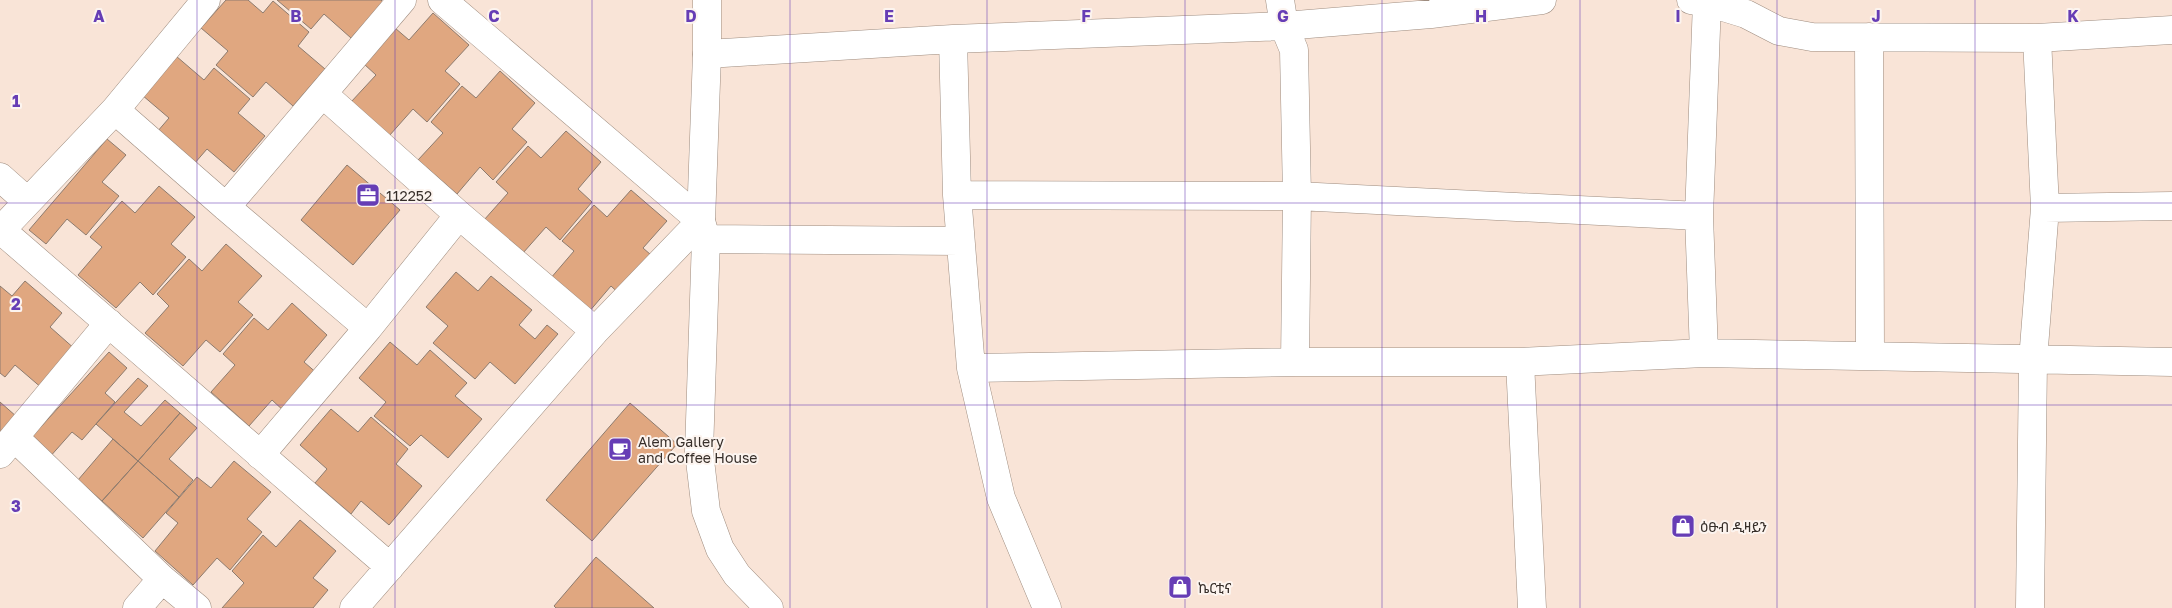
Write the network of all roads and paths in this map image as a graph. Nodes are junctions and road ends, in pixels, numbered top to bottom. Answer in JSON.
{"nodes":[{"id":1,"x":206,"y":0,"type":"edge"},
{"id":2,"x":402,"y":0,"type":"edge"},
{"id":3,"x":442,"y":0,"type":"edge"},
{"id":4,"x":707,"y":0,"type":"edge"},
{"id":5,"x":1542,"y":0,"type":"edge"},
{"id":6,"x":1699,"y":1,"type":"edge"},
{"id":7,"x":1431,"y":7,"type":"edge"},
{"id":8,"x":1747,"y":7,"type":"edge"},
{"id":9,"x":1282,"y":13,"type":"edge"},
{"id":10,"x":2172,"y":30,"type":"edge"},
{"id":11,"x":1869,"y":37,"type":"junction"},
{"id":12,"x":2037,"y":38,"type":"junction"},
{"id":13,"x":954,"y":39,"type":"junction"},
{"id":14,"x":708,"y":54,"type":"junction"},
{"id":15,"x":323,"y":94,"type":"junction"},
{"id":16,"x":115,"y":110,"type":"junction"},
{"id":17,"x":0,"y":178,"type":"edge"},
{"id":18,"x":957,"y":195,"type":"junction"},
{"id":19,"x":1297,"y":196,"type":"junction"},
{"id":20,"x":28,"y":201,"type":"junction"},
{"id":21,"x":2172,"y":206,"type":"edge"},
{"id":22,"x":226,"y":207,"type":"junction"},
{"id":23,"x":2045,"y":208,"type":"junction"},
{"id":24,"x":459,"y":215,"type":"junction"},
{"id":25,"x":1699,"y":216,"type":"junction"},
{"id":26,"x":703,"y":230,"type":"junction"},
{"id":27,"x":0,"y":231,"type":"edge"},
{"id":28,"x":960,"y":240,"type":"junction"},
{"id":29,"x":109,"y":323,"type":"junction"},
{"id":30,"x":368,"y":328,"type":"junction"},
{"id":31,"x":595,"y":331,"type":"junction"},
{"id":32,"x":1704,"y":353,"type":"junction"},
{"id":33,"x":1870,"y":355,"type":"junction"},
{"id":34,"x":2033,"y":360,"type":"junction"},
{"id":35,"x":1295,"y":362,"type":"junction"},
{"id":36,"x":1520,"y":362,"type":"junction"},
{"id":37,"x":2172,"y":362,"type":"edge"},
{"id":38,"x":971,"y":368,"type":"junction"},
{"id":39,"x":7,"y":445,"type":"edge"},
{"id":40,"x":260,"y":454,"type":"junction"},
{"id":41,"x":390,"y":567,"type":"junction"},
{"id":42,"x":162,"y":579,"type":"junction"},
{"id":43,"x":138,"y":608,"type":"edge"},
{"id":44,"x":197,"y":608,"type":"edge"},
{"id":45,"x":354,"y":608,"type":"edge"},
{"id":46,"x":770,"y":608,"type":"edge"},
{"id":47,"x":1047,"y":608,"type":"edge"},
{"id":48,"x":1532,"y":608,"type":"edge"},
{"id":49,"x":2030,"y":608,"type":"edge"}],
"edges":[{"from":1,"to":16,"type":"street"},
{"from":2,"to":15,"type":"street"},
{"from":3,"to":26,"type":"street"},
{"from":4,"to":14,"type":"street"},
{"from":5,"to":7,"type":"street"},
{"from":6,"to":8,"type":"street"},
{"from":6,"to":25,"type":"street"},
{"from":7,"to":9,"type":"street"},
{"from":8,"to":11,"type":"street"},
{"from":9,"to":13,"type":"street"},
{"from":9,"to":19,"type":"street"},
{"from":10,"to":12,"type":"street"},
{"from":11,"to":12,"type":"street"},
{"from":11,"to":33,"type":"street"},
{"from":12,"to":23,"type":"street"},
{"from":13,"to":14,"type":"street"},
{"from":13,"to":18,"type":"street"},
{"from":14,"to":26,"type":"street"},
{"from":15,"to":22,"type":"street"},
{"from":15,"to":24,"type":"street"},
{"from":16,"to":20,"type":"street"},
{"from":16,"to":22,"type":"street"},
{"from":17,"to":20,"type":"street"},
{"from":18,"to":19,"type":"street"},
{"from":18,"to":28,"type":"street"},
{"from":19,"to":25,"type":"street"},
{"from":19,"to":35,"type":"street"},
{"from":20,"to":27,"type":"street"},
{"from":21,"to":23,"type":"street"},
{"from":22,"to":30,"type":"street"},
{"from":23,"to":34,"type":"street"},
{"from":24,"to":30,"type":"street"},
{"from":24,"to":31,"type":"street"},
{"from":25,"to":32,"type":"street"},
{"from":26,"to":28,"type":"street"},
{"from":26,"to":31,"type":"street"},
{"from":26,"to":46,"type":"street"},
{"from":27,"to":29,"type":"street"},
{"from":28,"to":38,"type":"street"},
{"from":29,"to":39,"type":"street"},
{"from":29,"to":40,"type":"street"},
{"from":30,"to":40,"type":"street"},
{"from":31,"to":41,"type":"street"},
{"from":32,"to":33,"type":"street"},
{"from":32,"to":36,"type":"street"},
{"from":33,"to":34,"type":"street"},
{"from":34,"to":37,"type":"street"},
{"from":34,"to":49,"type":"street"},
{"from":35,"to":36,"type":"street"},
{"from":35,"to":38,"type":"street"},
{"from":36,"to":48,"type":"street"},
{"from":38,"to":47,"type":"street"},
{"from":39,"to":42,"type":"street"},
{"from":40,"to":41,"type":"street"},
{"from":41,"to":45,"type":"street"},
{"from":42,"to":43,"type":"street"},
{"from":42,"to":44,"type":"street"}]}
